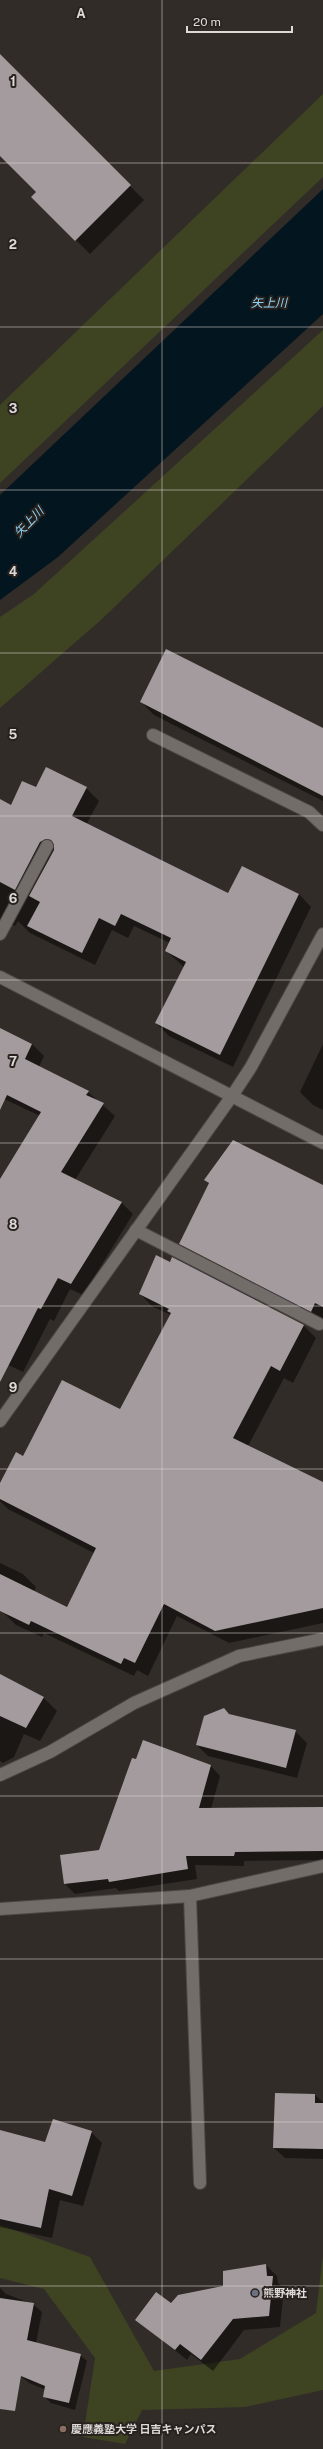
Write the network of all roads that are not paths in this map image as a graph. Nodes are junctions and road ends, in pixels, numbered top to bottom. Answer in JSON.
{"nodes":[{"id":1,"x":153,"y":735,"type":"dead end"},
{"id":2,"x":323,"y":825,"type":"edge"},
{"id":3,"x":47,"y":846,"type":"dead end"},
{"id":4,"x":0,"y":934,"type":"edge"},
{"id":5,"x":323,"y":934,"type":"edge"},
{"id":6,"x":0,"y":977,"type":"edge"},
{"id":7,"x":232,"y":1096,"type":"junction"},
{"id":8,"x":323,"y":1143,"type":"edge"},
{"id":9,"x":136,"y":1230,"type":"junction"},
{"id":10,"x":318,"y":1324,"type":"dead end"},
{"id":11,"x":0,"y":1421,"type":"edge"},
{"id":12,"x":323,"y":1639,"type":"edge"},
{"id":13,"x":0,"y":1775,"type":"edge"},
{"id":14,"x":323,"y":1866,"type":"edge"},
{"id":15,"x":190,"y":1896,"type":"junction"},
{"id":16,"x":0,"y":1909,"type":"edge"},
{"id":17,"x":200,"y":2183,"type":"dead end"}],
"edges":[{"from":1,"to":2,"type":"street"},
{"from":3,"to":4,"type":"street"},
{"from":5,"to":7,"type":"street"},
{"from":6,"to":7,"type":"street"},
{"from":7,"to":8,"type":"street"},
{"from":7,"to":9,"type":"street"},
{"from":9,"to":10,"type":"street"},
{"from":9,"to":11,"type":"street"},
{"from":12,"to":13,"type":"street"},
{"from":14,"to":15,"type":"street"},
{"from":15,"to":16,"type":"street"},
{"from":15,"to":17,"type":"street"}]}
